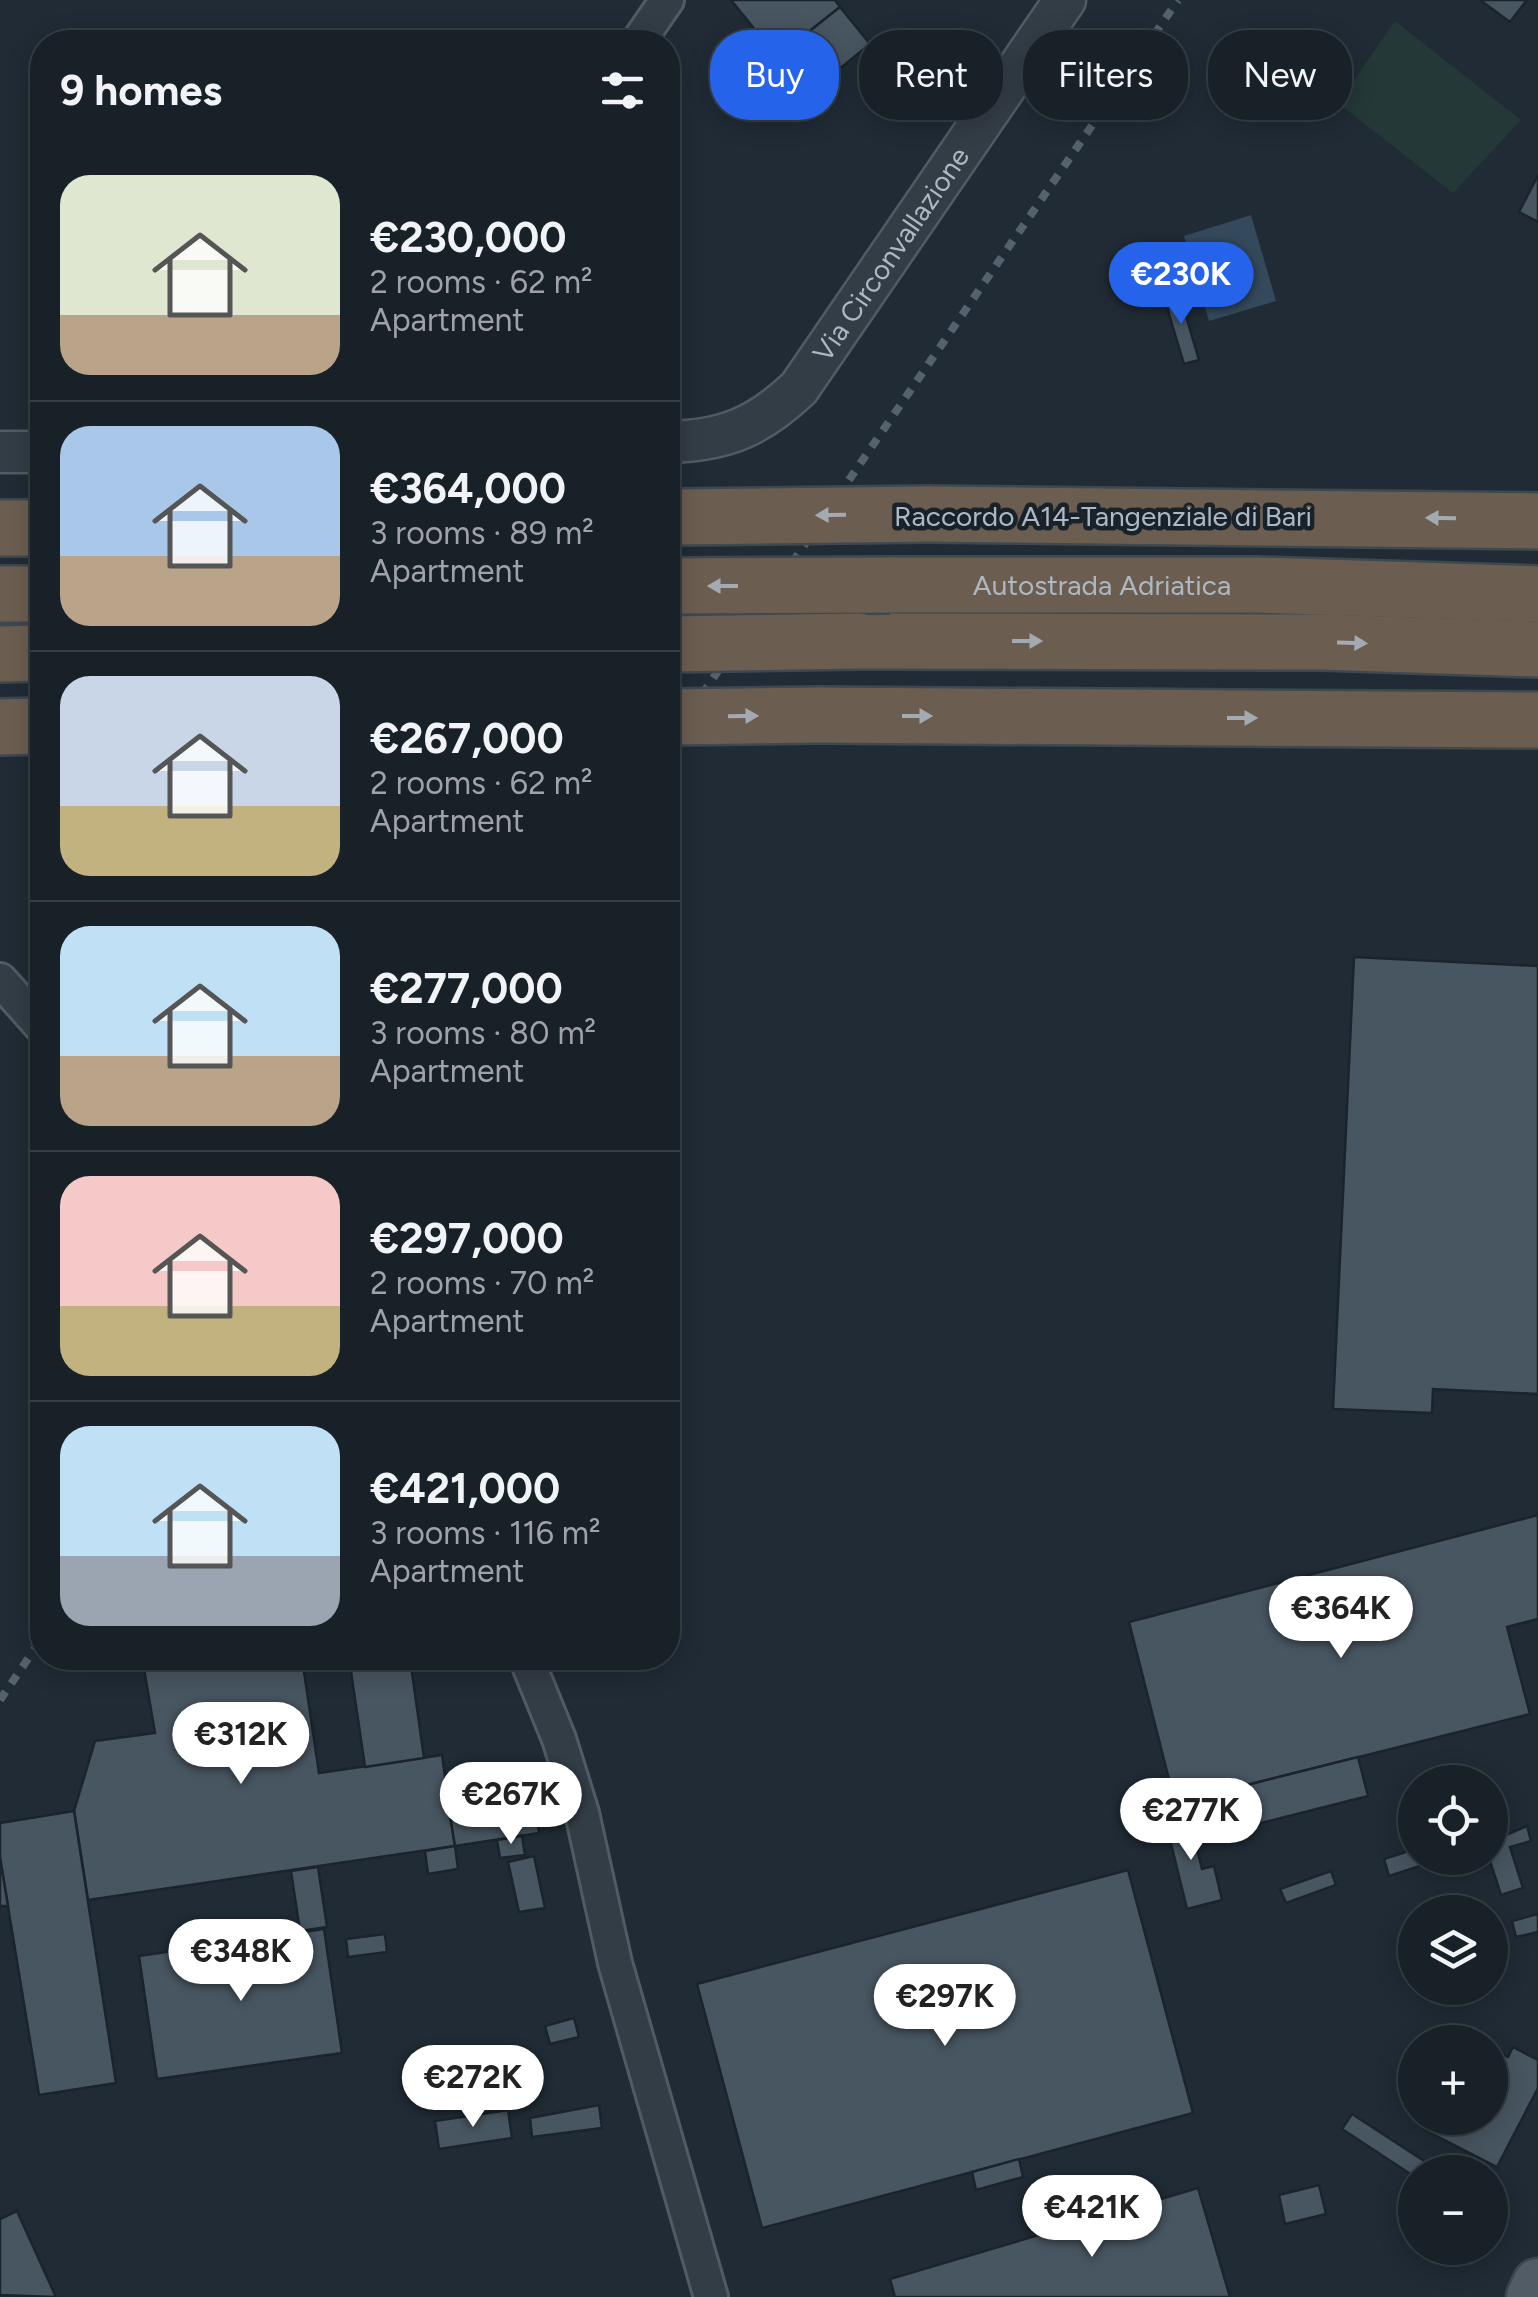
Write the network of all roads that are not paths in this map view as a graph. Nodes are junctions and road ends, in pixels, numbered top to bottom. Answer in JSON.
{"nodes":[{"id":1,"x":667,"y":0,"type":"edge"},
{"id":2,"x":1065,"y":0,"type":"edge"},
{"id":3,"x":646,"y":30,"type":"edge"},
{"id":4,"x":680,"y":441,"type":"edge"},
{"id":5,"x":0,"y":452,"type":"edge"},
{"id":6,"x":30,"y":452,"type":"edge"},
{"id":7,"x":680,"y":517,"type":"edge"},
{"id":8,"x":1538,"y":520,"type":"edge"},
{"id":9,"x":0,"y":528,"type":"edge"},
{"id":10,"x":30,"y":528,"type":"edge"},
{"id":11,"x":680,"y":586,"type":"edge"},
{"id":12,"x":0,"y":594,"type":"edge"},
{"id":13,"x":30,"y":594,"type":"edge"},
{"id":14,"x":1538,"y":594,"type":"edge"},
{"id":15,"x":680,"y":644,"type":"edge"},
{"id":16,"x":1538,"y":649,"type":"edge"},
{"id":17,"x":30,"y":653,"type":"edge"},
{"id":18,"x":0,"y":654,"type":"edge"},
{"id":19,"x":680,"y":718,"type":"edge"},
{"id":20,"x":1538,"y":720,"type":"edge"},
{"id":21,"x":0,"y":726,"type":"edge"},
{"id":22,"x":30,"y":726,"type":"edge"},
{"id":23,"x":0,"y":980,"type":"edge"},
{"id":24,"x":30,"y":1014,"type":"edge"},
{"id":25,"x":531,"y":1670,"type":"edge"},
{"id":26,"x":1538,"y":2284,"type":"edge"},
{"id":27,"x":711,"y":2297,"type":"edge"},
{"id":28,"x":1532,"y":2297,"type":"edge"}],
"edges":[{"from":1,"to":3,"type":"street"},
{"from":2,"to":4,"type":"street","name":"Via Circonvallazione"},
{"from":5,"to":6,"type":"street"},
{"from":8,"to":7,"type":"highway","name":"Raccordo A14-Tangenziale di Bari","one_way":true,"bridge":true},
{"from":9,"to":10,"type":"highway"},
{"from":14,"to":11,"type":"highway","name":"Autostrada Adriatica","one_way":true,"bridge":true},
{"from":12,"to":13,"type":"highway"},
{"from":15,"to":16,"type":"highway","name":"Autostrada Adriatica","one_way":true,"bridge":true},
{"from":17,"to":18,"type":"highway"},
{"from":19,"to":20,"type":"highway","one_way":true,"bridge":true},
{"from":21,"to":22,"type":"highway"},
{"from":23,"to":24,"type":"street"},
{"from":25,"to":27,"type":"street"},
{"from":26,"to":28,"type":"main road"}]}
